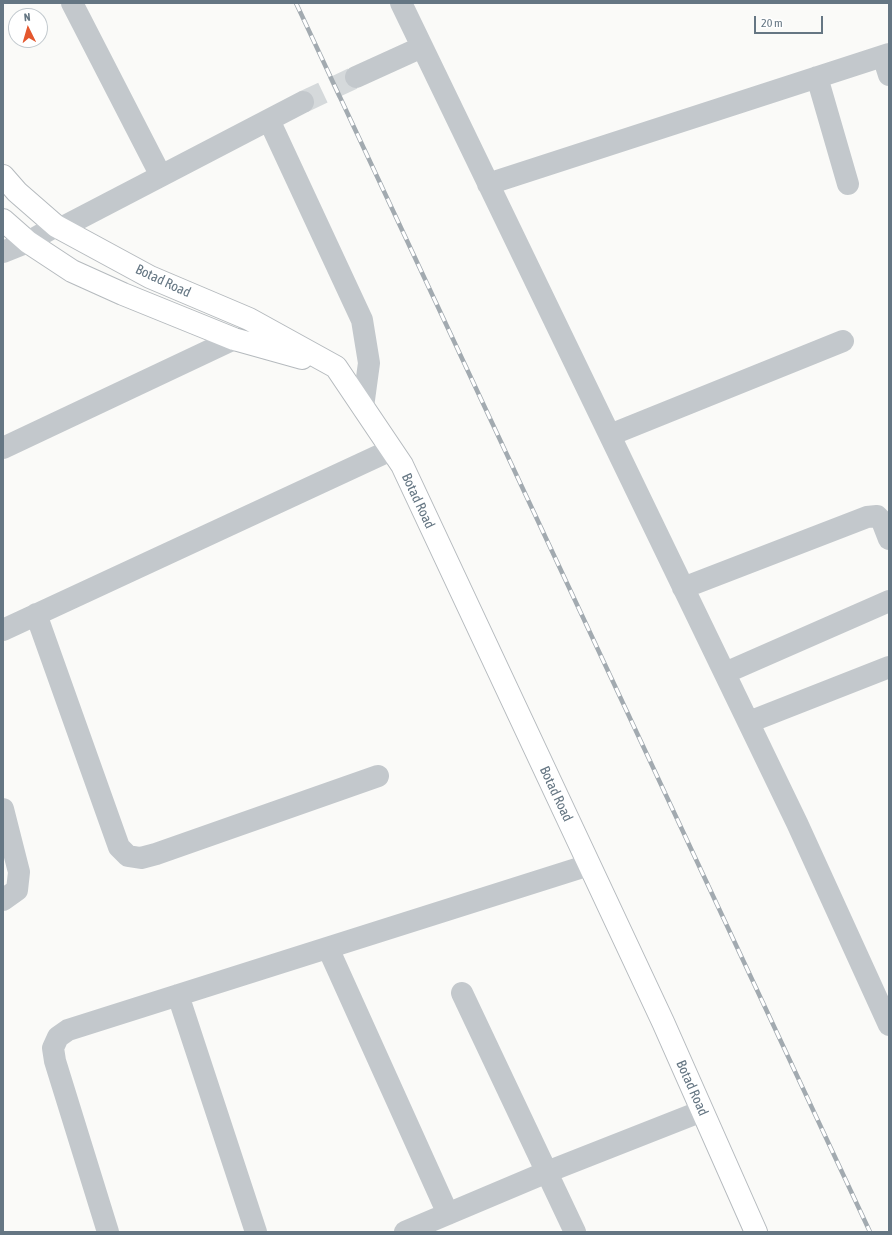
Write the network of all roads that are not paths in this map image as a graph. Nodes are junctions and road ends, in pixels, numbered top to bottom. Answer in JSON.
{"nodes":[{"id":1,"x":72,"y":3,"type":"edge"},
{"id":2,"x":401,"y":3,"type":"edge"},
{"id":3,"x":422,"y":47,"type":"junction"},
{"id":4,"x":887,"y":62,"type":"edge"},
{"id":5,"x":356,"y":77,"type":"tunnel mouth"},
{"id":6,"x":817,"y":77,"type":"junction"},
{"id":7,"x":302,"y":102,"type":"tunnel mouth"},
{"id":8,"x":269,"y":120,"type":"junction"},
{"id":9,"x":3,"y":176,"type":"edge"},
{"id":10,"x":161,"y":176,"type":"junction"},
{"id":11,"x":488,"y":184,"type":"junction"},
{"id":12,"x":848,"y":184,"type":"dead end"},
{"id":13,"x":3,"y":220,"type":"edge"},
{"id":14,"x":59,"y":227,"type":"junction"},
{"id":15,"x":28,"y":242,"type":"junction"},
{"id":16,"x":3,"y":252,"type":"edge"},
{"id":17,"x":234,"y":339,"type":"junction"},
{"id":18,"x":843,"y":341,"type":"dead end"},
{"id":19,"x":336,"y":367,"type":"junction"},
{"id":20,"x":363,"y":407,"type":"junction"},
{"id":21,"x":610,"y":435,"type":"junction"},
{"id":22,"x":3,"y":448,"type":"edge"},
{"id":23,"x":391,"y":450,"type":"junction"},
{"id":24,"x":889,"y":539,"type":"edge"},
{"id":25,"x":683,"y":588,"type":"junction"},
{"id":26,"x":889,"y":601,"type":"edge"},
{"id":27,"x":36,"y":614,"type":"junction"},
{"id":28,"x":3,"y":630,"type":"edge"},
{"id":29,"x":889,"y":667,"type":"edge"},
{"id":30,"x":725,"y":673,"type":"junction"},
{"id":31,"x":749,"y":722,"type":"junction"},
{"id":32,"x":378,"y":776,"type":"dead end"},
{"id":33,"x":3,"y":809,"type":"edge"},
{"id":34,"x":589,"y":865,"type":"junction"},
{"id":35,"x":3,"y":900,"type":"edge"},
{"id":36,"x":328,"y":948,"type":"junction"},
{"id":37,"x":462,"y":993,"type":"dead end"},
{"id":38,"x":178,"y":995,"type":"junction"},
{"id":39,"x":888,"y":1019,"type":"edge"},
{"id":40,"x":702,"y":1111,"type":"junction"},
{"id":41,"x":546,"y":1172,"type":"junction"},
{"id":42,"x":448,"y":1214,"type":"junction"},
{"id":43,"x":108,"y":1232,"type":"edge"},
{"id":44,"x":256,"y":1232,"type":"edge"},
{"id":45,"x":405,"y":1232,"type":"edge"},
{"id":46,"x":575,"y":1232,"type":"edge"},
{"id":47,"x":756,"y":1232,"type":"edge"}],
"edges":[{"from":1,"to":10,"type":"street"},
{"from":2,"to":3,"type":"street"},
{"from":3,"to":5,"type":"street"},
{"from":3,"to":11,"type":"street"},
{"from":4,"to":6,"type":"street"},
{"from":6,"to":11,"type":"street"},
{"from":6,"to":12,"type":"street"},
{"from":7,"to":8,"type":"street"},
{"from":8,"to":10,"type":"street"},
{"from":8,"to":20,"type":"street"},
{"from":9,"to":14,"type":"main road","name":"Botad Road"},
{"from":10,"to":14,"type":"street"},
{"from":11,"to":21,"type":"street"},
{"from":13,"to":15,"type":"main road","name":"Botad Road"},
{"from":14,"to":15,"type":"street"},
{"from":14,"to":19,"type":"main road","name":"Botad Road"},
{"from":15,"to":16,"type":"street"},
{"from":15,"to":17,"type":"main road","name":"Botad Road"},
{"from":17,"to":19,"type":"main road","name":"Botad Road"},
{"from":17,"to":22,"type":"street"},
{"from":18,"to":21,"type":"street"},
{"from":19,"to":20,"type":"main road","name":"Botad Road"},
{"from":20,"to":23,"type":"main road","name":"Botad Road"},
{"from":21,"to":25,"type":"street"},
{"from":23,"to":27,"type":"street"},
{"from":23,"to":34,"type":"main road","name":"Botad Road"},
{"from":24,"to":25,"type":"street"},
{"from":25,"to":30,"type":"street"},
{"from":26,"to":30,"type":"street"},
{"from":27,"to":28,"type":"street"},
{"from":27,"to":32,"type":"street"},
{"from":29,"to":31,"type":"street"},
{"from":30,"to":31,"type":"street"},
{"from":31,"to":39,"type":"street"},
{"from":33,"to":35,"type":"street"},
{"from":34,"to":36,"type":"street"},
{"from":34,"to":40,"type":"main road","name":"Botad Road"},
{"from":36,"to":38,"type":"street"},
{"from":36,"to":42,"type":"street"},
{"from":37,"to":41,"type":"street"},
{"from":38,"to":43,"type":"street"},
{"from":38,"to":44,"type":"street"},
{"from":40,"to":41,"type":"street"},
{"from":40,"to":47,"type":"main road","name":"Botad Road"},
{"from":41,"to":42,"type":"street"},
{"from":41,"to":46,"type":"street"},
{"from":42,"to":45,"type":"street"}]}
